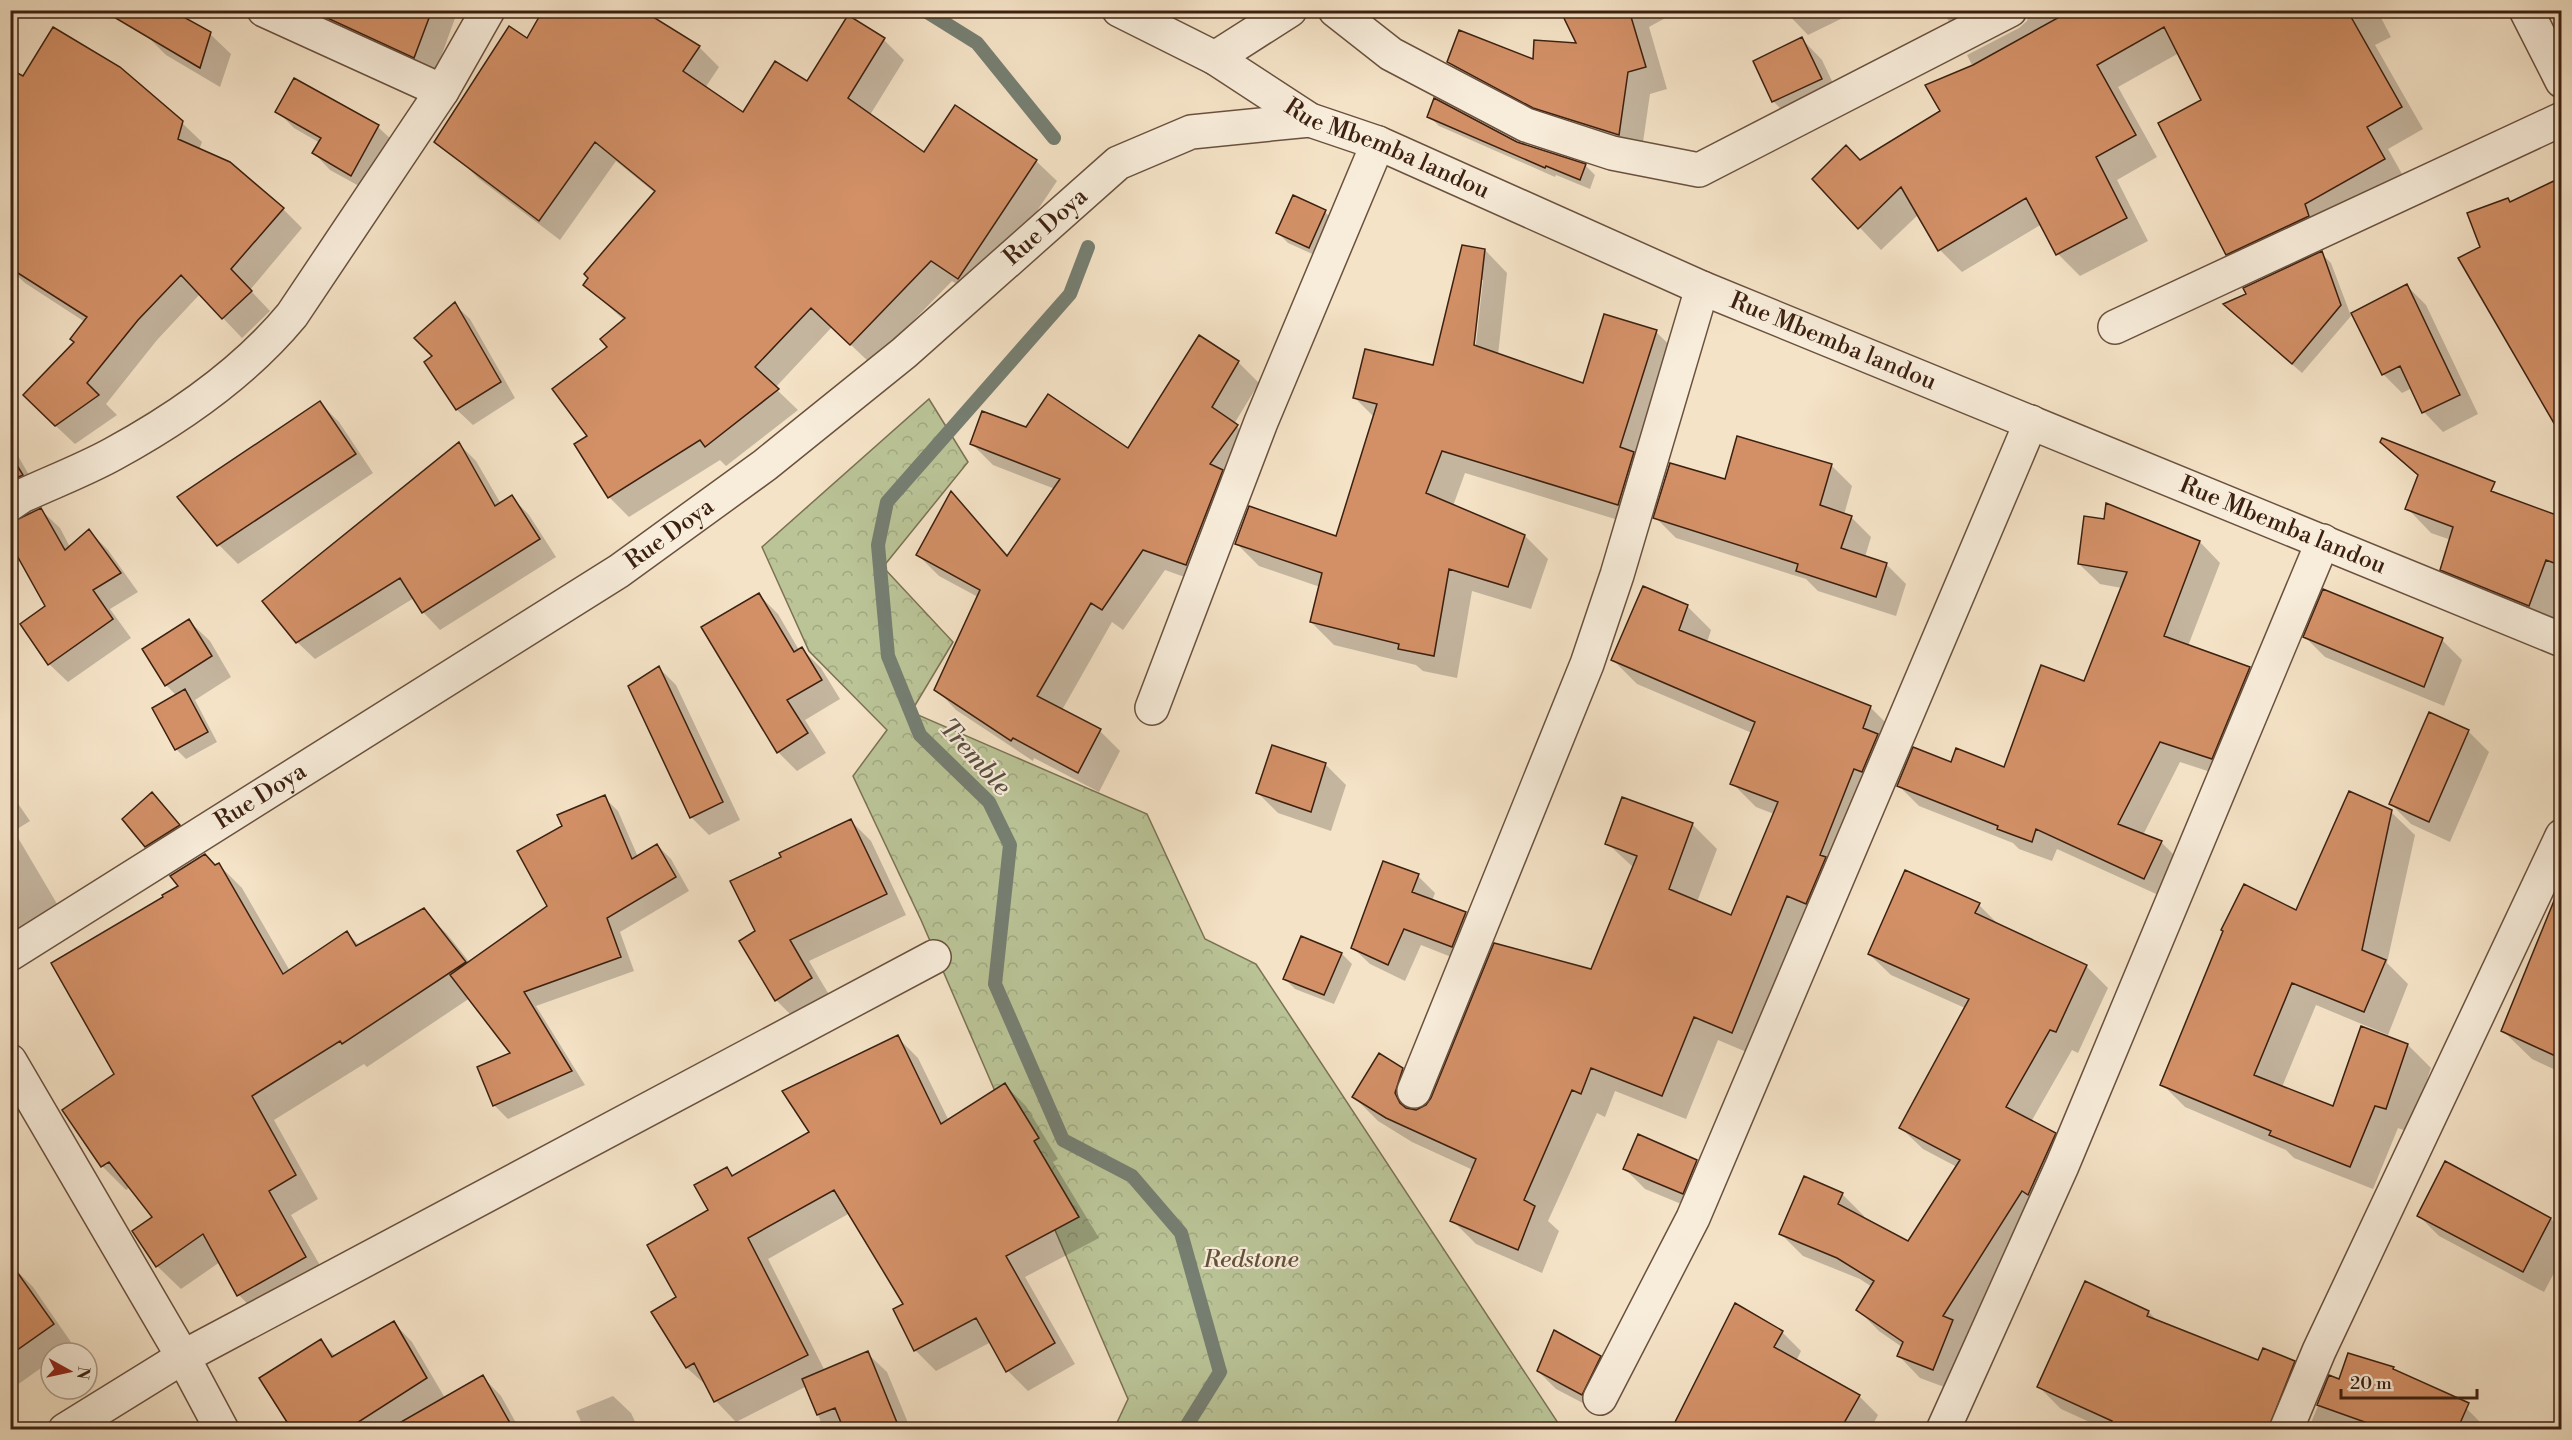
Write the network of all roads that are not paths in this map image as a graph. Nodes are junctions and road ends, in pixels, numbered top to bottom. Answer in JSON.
{"nodes":[{"id":1,"x":264,"y":10,"type":"edge"},
{"id":2,"x":488,"y":10,"type":"edge"},
{"id":3,"x":1119,"y":10,"type":"edge"},
{"id":4,"x":1290,"y":10,"type":"edge"},
{"id":5,"x":1335,"y":10,"type":"edge"},
{"id":6,"x":2010,"y":10,"type":"edge"},
{"id":7,"x":2526,"y":10,"type":"edge"},
{"id":8,"x":1215,"y":58,"type":"junction"},
{"id":9,"x":2562,"y":81,"type":"edge"},
{"id":10,"x":442,"y":91,"type":"junction"},
{"id":11,"x":2562,"y":119,"type":"edge"},
{"id":12,"x":1310,"y":120,"type":"junction"},
{"id":13,"x":1378,"y":143,"type":"junction"},
{"id":14,"x":1702,"y":288,"type":"junction"},
{"id":15,"x":2115,"y":327,"type":"dead end"},
{"id":16,"x":2031,"y":422,"type":"junction"},
{"id":17,"x":10,"y":504,"type":"edge"},
{"id":18,"x":2323,"y":542,"type":"junction"},
{"id":19,"x":2562,"y":640,"type":"edge"},
{"id":20,"x":1152,"y":708,"type":"dead end"},
{"id":21,"x":2562,"y":836,"type":"edge"},
{"id":22,"x":10,"y":954,"type":"edge"},
{"id":23,"x":934,"y":957,"type":"dead end"},
{"id":24,"x":10,"y":1061,"type":"edge"},
{"id":25,"x":1414,"y":1091,"type":"dead end"},
{"id":26,"x":183,"y":1357,"type":"junction"},
{"id":27,"x":1600,"y":1398,"type":"dead end"},
{"id":28,"x":65,"y":1430,"type":"edge"},
{"id":29,"x":222,"y":1430,"type":"edge"},
{"id":30,"x":1942,"y":1430,"type":"edge"},
{"id":31,"x":2286,"y":1430,"type":"edge"}],
"edges":[{"from":1,"to":10,"type":"street"},
{"from":2,"to":10,"type":"street"},
{"from":3,"to":8,"type":"street","name":"Rue Mbemba landou"},
{"from":4,"to":8,"type":"street"},
{"from":5,"to":6,"type":"street"},
{"from":7,"to":9,"type":"street"},
{"from":8,"to":12,"type":"street","name":"Rue Mbemba landou"},
{"from":10,"to":17,"type":"street"},
{"from":11,"to":15,"type":"street"},
{"from":12,"to":13,"type":"street","name":"Rue Mbemba landou"},
{"from":12,"to":22,"type":"street","name":"Rue Doya"},
{"from":13,"to":14,"type":"street","name":"Rue Mbemba landou"},
{"from":13,"to":20,"type":"street"},
{"from":14,"to":16,"type":"street","name":"Rue Mbemba landou"},
{"from":14,"to":25,"type":"street"},
{"from":16,"to":18,"type":"street","name":"Rue Mbemba landou"},
{"from":16,"to":27,"type":"street"},
{"from":18,"to":19,"type":"street","name":"Rue Mbemba landou"},
{"from":18,"to":30,"type":"street"},
{"from":21,"to":31,"type":"street"},
{"from":23,"to":26,"type":"street"},
{"from":24,"to":26,"type":"street"},
{"from":26,"to":28,"type":"street"},
{"from":26,"to":29,"type":"street"}]}
